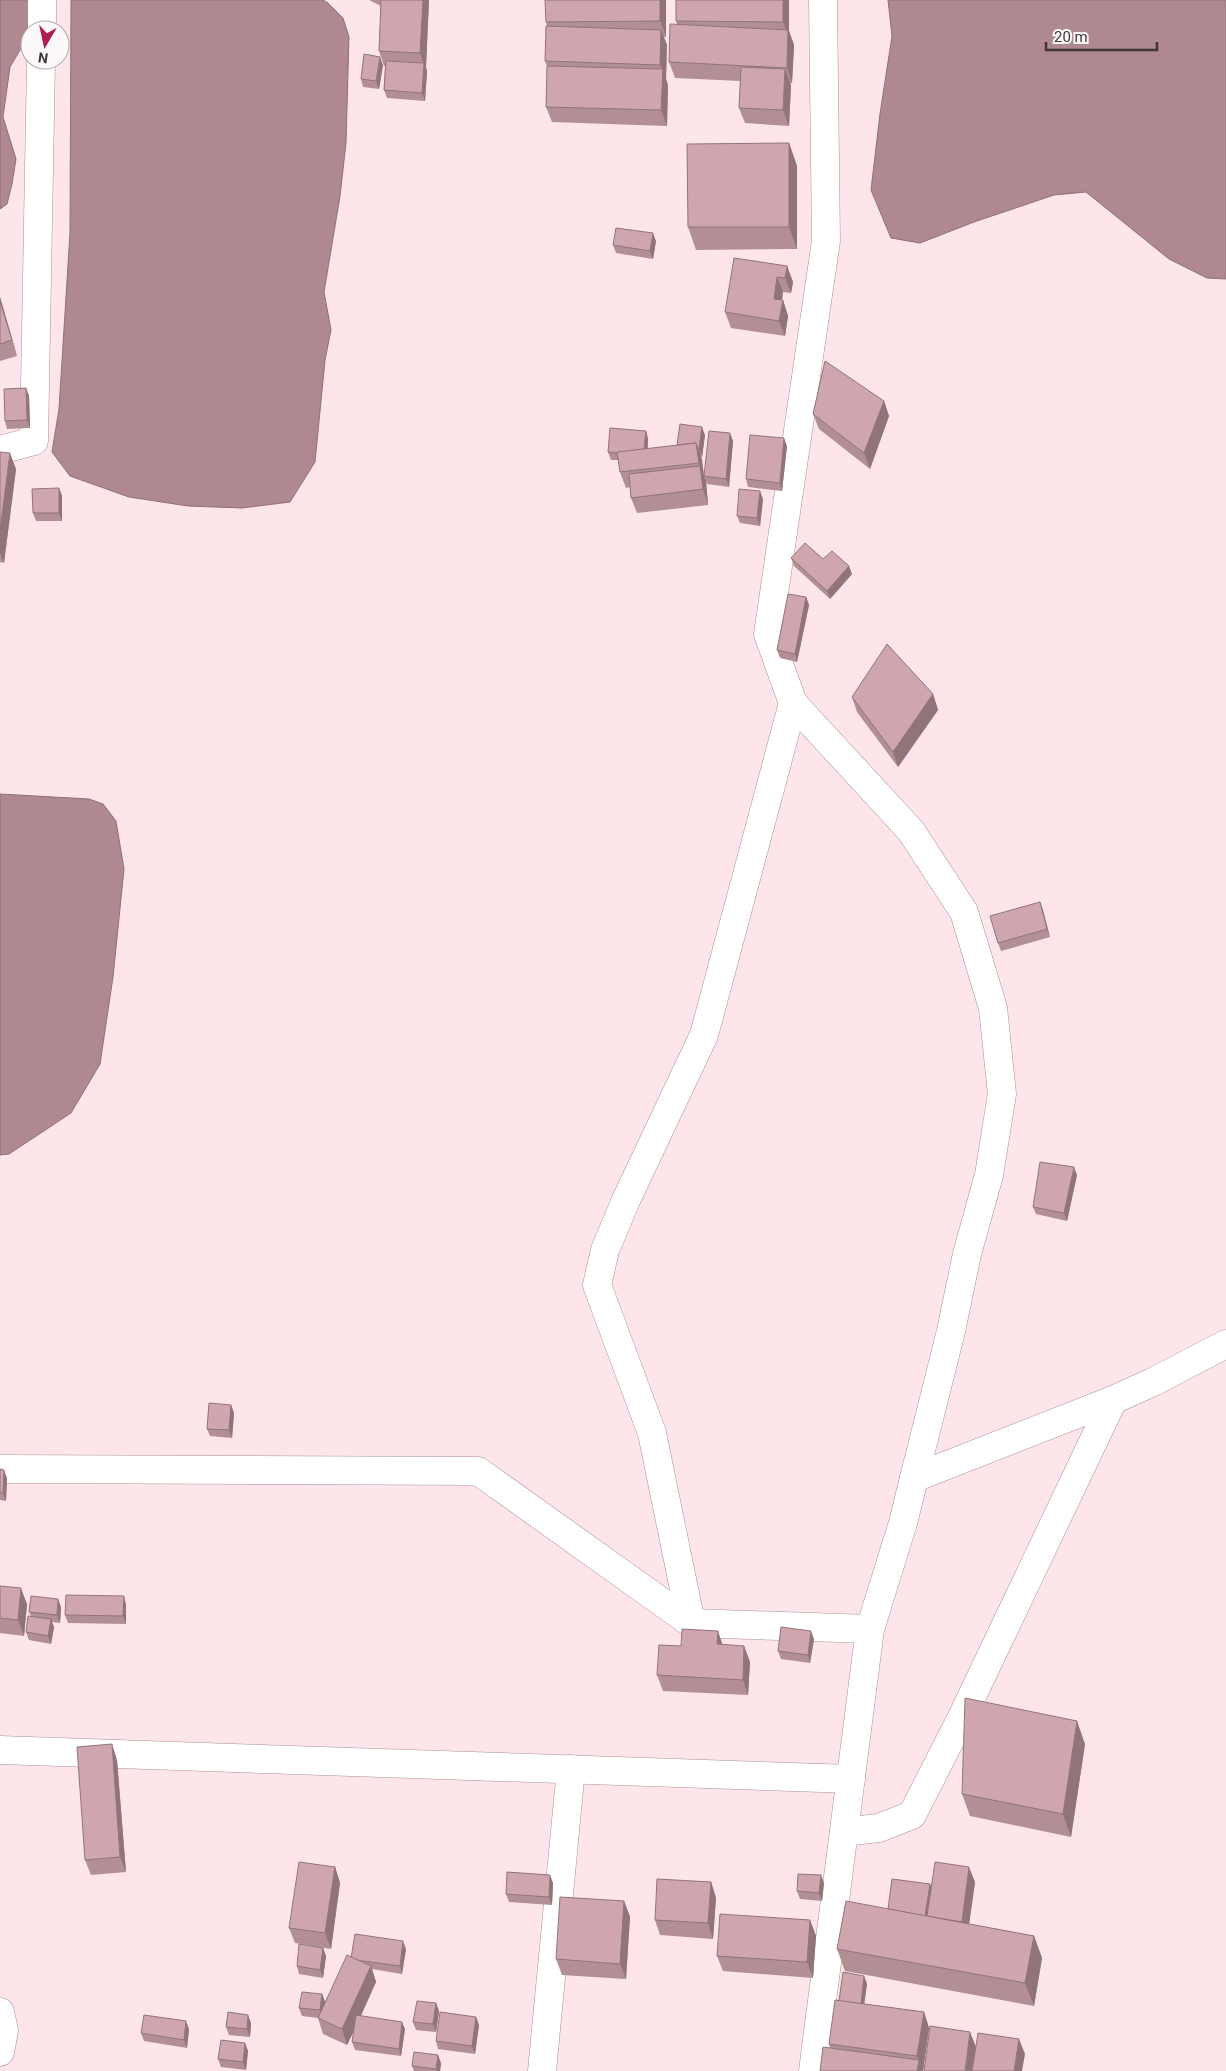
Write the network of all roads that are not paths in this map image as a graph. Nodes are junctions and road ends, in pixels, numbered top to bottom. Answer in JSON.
{"nodes":[{"id":1,"x":42,"y":0,"type":"edge"},
{"id":2,"x":823,"y":0,"type":"edge"},
{"id":3,"x":42,"y":20,"type":"edge"},
{"id":4,"x":41,"y":70,"type":"edge"},
{"id":5,"x":0,"y":450,"type":"edge"},
{"id":6,"x":793,"y":703,"type":"junction"},
{"id":7,"x":1226,"y":1344,"type":"edge"},
{"id":8,"x":1114,"y":1400,"type":"junction"},
{"id":9,"x":0,"y":1469,"type":"edge"},
{"id":10,"x":914,"y":1478,"type":"junction"},
{"id":11,"x":691,"y":1623,"type":"junction"},
{"id":12,"x":870,"y":1629,"type":"junction"},
{"id":13,"x":0,"y":1750,"type":"edge"},
{"id":14,"x":571,"y":1769,"type":"junction"},
{"id":15,"x":851,"y":1779,"type":"junction"},
{"id":16,"x":844,"y":1832,"type":"junction"},
{"id":17,"x":0,"y":2012,"type":"edge"},
{"id":18,"x":0,"y":2052,"type":"edge"},
{"id":19,"x":542,"y":2071,"type":"edge"},
{"id":20,"x":813,"y":2071,"type":"edge"}],
"edges":[{"from":1,"to":3,"type":"street"},
{"from":2,"to":6,"type":"street"},
{"from":4,"to":5,"type":"street"},
{"from":6,"to":10,"type":"street"},
{"from":6,"to":11,"type":"street"},
{"from":7,"to":8,"type":"street"},
{"from":8,"to":10,"type":"street"},
{"from":8,"to":16,"type":"street"},
{"from":9,"to":11,"type":"street"},
{"from":10,"to":12,"type":"street"},
{"from":11,"to":12,"type":"street"},
{"from":12,"to":15,"type":"street"},
{"from":13,"to":14,"type":"street"},
{"from":14,"to":15,"type":"street"},
{"from":14,"to":19,"type":"street"},
{"from":15,"to":16,"type":"street"},
{"from":16,"to":20,"type":"street"},
{"from":17,"to":18,"type":"street"}]}
